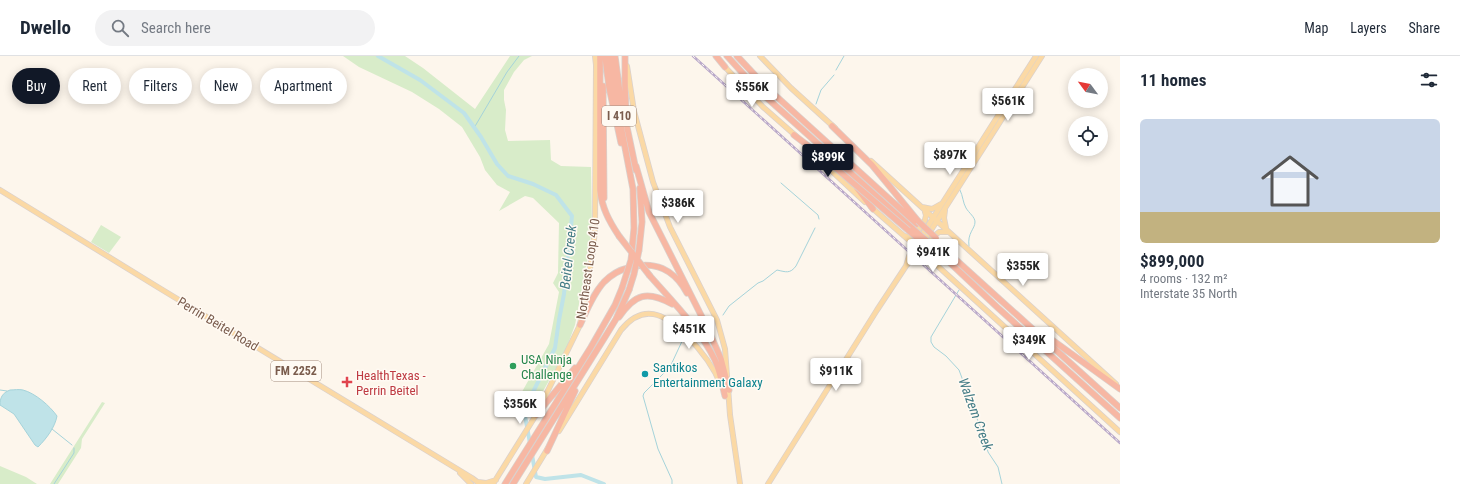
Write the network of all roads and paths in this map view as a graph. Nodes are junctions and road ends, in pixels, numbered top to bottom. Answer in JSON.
{"nodes":[{"id":1,"x":595,"y":56,"type":"edge"},
{"id":2,"x":600,"y":56,"type":"edge"},
{"id":3,"x":604,"y":56,"type":"edge"},
{"id":4,"x":610,"y":56,"type":"edge"},
{"id":5,"x":626,"y":56,"type":"edge"},
{"id":6,"x":715,"y":56,"type":"edge"},
{"id":7,"x":727,"y":56,"type":"edge"},
{"id":8,"x":737,"y":56,"type":"edge"},
{"id":9,"x":760,"y":56,"type":"edge"},
{"id":10,"x":1036,"y":56,"type":"edge"},
{"id":11,"x":1042,"y":56,"type":"edge"},
{"id":12,"x":616,"y":58,"type":"edge"},
{"id":13,"x":725,"y":67,"type":"joint"},
{"id":14,"x":603,"y":69,"type":"junction"},
{"id":15,"x":999,"y":114,"type":"junction"},
{"id":16,"x":832,"y":126,"type":"junction"},
{"id":17,"x":805,"y":132,"type":"junction"},
{"id":18,"x":993,"y":133,"type":"junction"},
{"id":19,"x":628,"y":134,"type":"junction"},
{"id":20,"x":794,"y":135,"type":"junction"},
{"id":21,"x":636,"y":166,"type":"junction"},
{"id":22,"x":630,"y":176,"type":"junction"},
{"id":23,"x":0,"y":190,"type":"edge"},
{"id":24,"x":945,"y":204,"type":"junction"},
{"id":25,"x":922,"y":207,"type":"junction"},
{"id":26,"x":873,"y":209,"type":"junction"},
{"id":27,"x":935,"y":219,"type":"junction"},
{"id":28,"x":916,"y":225,"type":"junction"},
{"id":29,"x":948,"y":231,"type":"junction"},
{"id":30,"x":617,"y":234,"type":"junction"},
{"id":31,"x":906,"y":238,"type":"junction"},
{"id":32,"x":933,"y":243,"type":"junction"},
{"id":33,"x":917,"y":248,"type":"junction"},
{"id":34,"x":912,"y":256,"type":"junction"},
{"id":35,"x":926,"y":256,"type":"junction"},
{"id":36,"x":988,"y":288,"type":"junction"},
{"id":37,"x":676,"y":306,"type":"junction"},
{"id":38,"x":580,"y":325,"type":"junction"},
{"id":39,"x":605,"y":337,"type":"junction"},
{"id":40,"x":711,"y":337,"type":"junction"},
{"id":41,"x":591,"y":347,"type":"junction"},
{"id":42,"x":588,"y":363,"type":"junction"},
{"id":43,"x":1120,"y":388,"type":"edge"},
{"id":44,"x":729,"y":390,"type":"junction"},
{"id":45,"x":725,"y":396,"type":"junction"},
{"id":46,"x":1101,"y":400,"type":"junction"},
{"id":47,"x":1120,"y":408,"type":"edge"},
{"id":48,"x":536,"y":415,"type":"junction"},
{"id":49,"x":730,"y":415,"type":"junction"},
{"id":50,"x":1120,"y":418,"type":"edge"},
{"id":51,"x":1120,"y":423,"type":"edge"},
{"id":52,"x":1120,"y":432,"type":"edge"},
{"id":53,"x":547,"y":451,"type":"junction"},
{"id":54,"x":457,"y":470,"type":"junction"},
{"id":55,"x":495,"y":482,"type":"edge"},
{"id":56,"x":479,"y":483,"type":"edge"},
{"id":57,"x":471,"y":484,"type":"edge"},
{"id":58,"x":505,"y":484,"type":"edge"},
{"id":59,"x":513,"y":484,"type":"edge"},
{"id":60,"x":526,"y":484,"type":"edge"},
{"id":61,"x":740,"y":484,"type":"edge"},
{"id":62,"x":768,"y":484,"type":"edge"}],
"edges":[{"from":1,"to":38,"type":"main road","name":"Northeast Loop 410"},
{"from":2,"to":14,"type":"highway"},
{"from":2,"to":30,"type":"highway"},
{"from":3,"to":14,"type":"highway"},
{"from":3,"to":22,"type":"highway"},
{"from":4,"to":22,"type":"highway","number":"I 410"},
{"from":5,"to":19,"type":"highway"},
{"from":5,"to":44,"type":"main road"},
{"from":6,"to":13,"type":"highway"},
{"from":7,"to":17,"type":"highway"},
{"from":8,"to":28,"type":"highway"},
{"from":9,"to":16,"type":"main road"},
{"from":10,"to":15,"type":"main road"},
{"from":11,"to":18,"type":"main road"},
{"from":12,"to":19,"type":"highway","number":"I 410"},
{"from":13,"to":20,"type":"main road"},
{"from":14,"to":30,"type":"highway"},
{"from":15,"to":18,"type":"main road"},
{"from":15,"to":24,"type":"main road"},
{"from":16,"to":25,"type":"main road"},
{"from":16,"to":28,"type":"highway"},
{"from":17,"to":26,"type":"highway"},
{"from":17,"to":28,"type":"highway"},
{"from":18,"to":24,"type":"main road"},
{"from":19,"to":21,"type":"highway","number":"I 410"},
{"from":20,"to":26,"type":"main road"},
{"from":20,"to":32,"type":"highway","bridge":true},
{"from":21,"to":39,"type":"highway","number":"I 410","bridge":true},
{"from":21,"to":40,"type":"highway"},
{"from":22,"to":41,"type":"highway","number":"I 410","bridge":true},
{"from":23,"to":54,"type":"main road","name":"Perrin Beitel Road","number":"FM 2252"},
{"from":24,"to":25,"type":"main road"},
{"from":24,"to":27,"type":"main road"},
{"from":24,"to":29,"type":"main road"},
{"from":25,"to":27,"type":"main road"},
{"from":25,"to":31,"type":"main road"},
{"from":26,"to":31,"type":"main road"},
{"from":27,"to":29,"type":"main road"},
{"from":27,"to":33,"type":"main road"},
{"from":28,"to":32,"type":"highway","bridge":true},
{"from":28,"to":32,"type":"highway","bridge":true},
{"from":29,"to":35,"type":"main road"},
{"from":29,"to":43,"type":"main road"},
{"from":30,"to":37,"type":"highway","bridge":true},
{"from":31,"to":33,"type":"main road"},
{"from":31,"to":34,"type":"main road"},
{"from":32,"to":36,"type":"highway"},
{"from":32,"to":46,"type":"highway"},
{"from":33,"to":34,"type":"main road"},
{"from":33,"to":35,"type":"main road"},
{"from":34,"to":35,"type":"main road"},
{"from":34,"to":62,"type":"main road"},
{"from":35,"to":52,"type":"main road"},
{"from":36,"to":43,"type":"highway"},
{"from":36,"to":47,"type":"highway"},
{"from":37,"to":39,"type":"highway"},
{"from":37,"to":45,"type":"highway"},
{"from":38,"to":40,"type":"highway"},
{"from":38,"to":48,"type":"main road","name":"Northeast Loop 410"},
{"from":39,"to":42,"type":"highway","number":"I 410"},
{"from":40,"to":44,"type":"highway"},
{"from":41,"to":48,"type":"highway"},
{"from":41,"to":58,"type":"highway","number":"I 410"},
{"from":42,"to":53,"type":"highway"},
{"from":42,"to":59,"type":"highway","number":"I 410"},
{"from":44,"to":49,"type":"main road"},
{"from":45,"to":49,"type":"main road"},
{"from":45,"to":53,"type":"main road"},
{"from":46,"to":50,"type":"highway"},
{"from":46,"to":51,"type":"highway"},
{"from":48,"to":55,"type":"main road","name":"Northeast Loop 410"},
{"from":49,"to":61,"type":"main road"},
{"from":53,"to":60,"type":"main road"},
{"from":54,"to":56,"type":"main road","name":"Perrin Beitel Road","number":"FM 2252"},
{"from":54,"to":57,"type":"main road","name":"Perrin Beitel Road","number":"FM 2252"},
{"from":55,"to":56,"type":"main road"}]}
